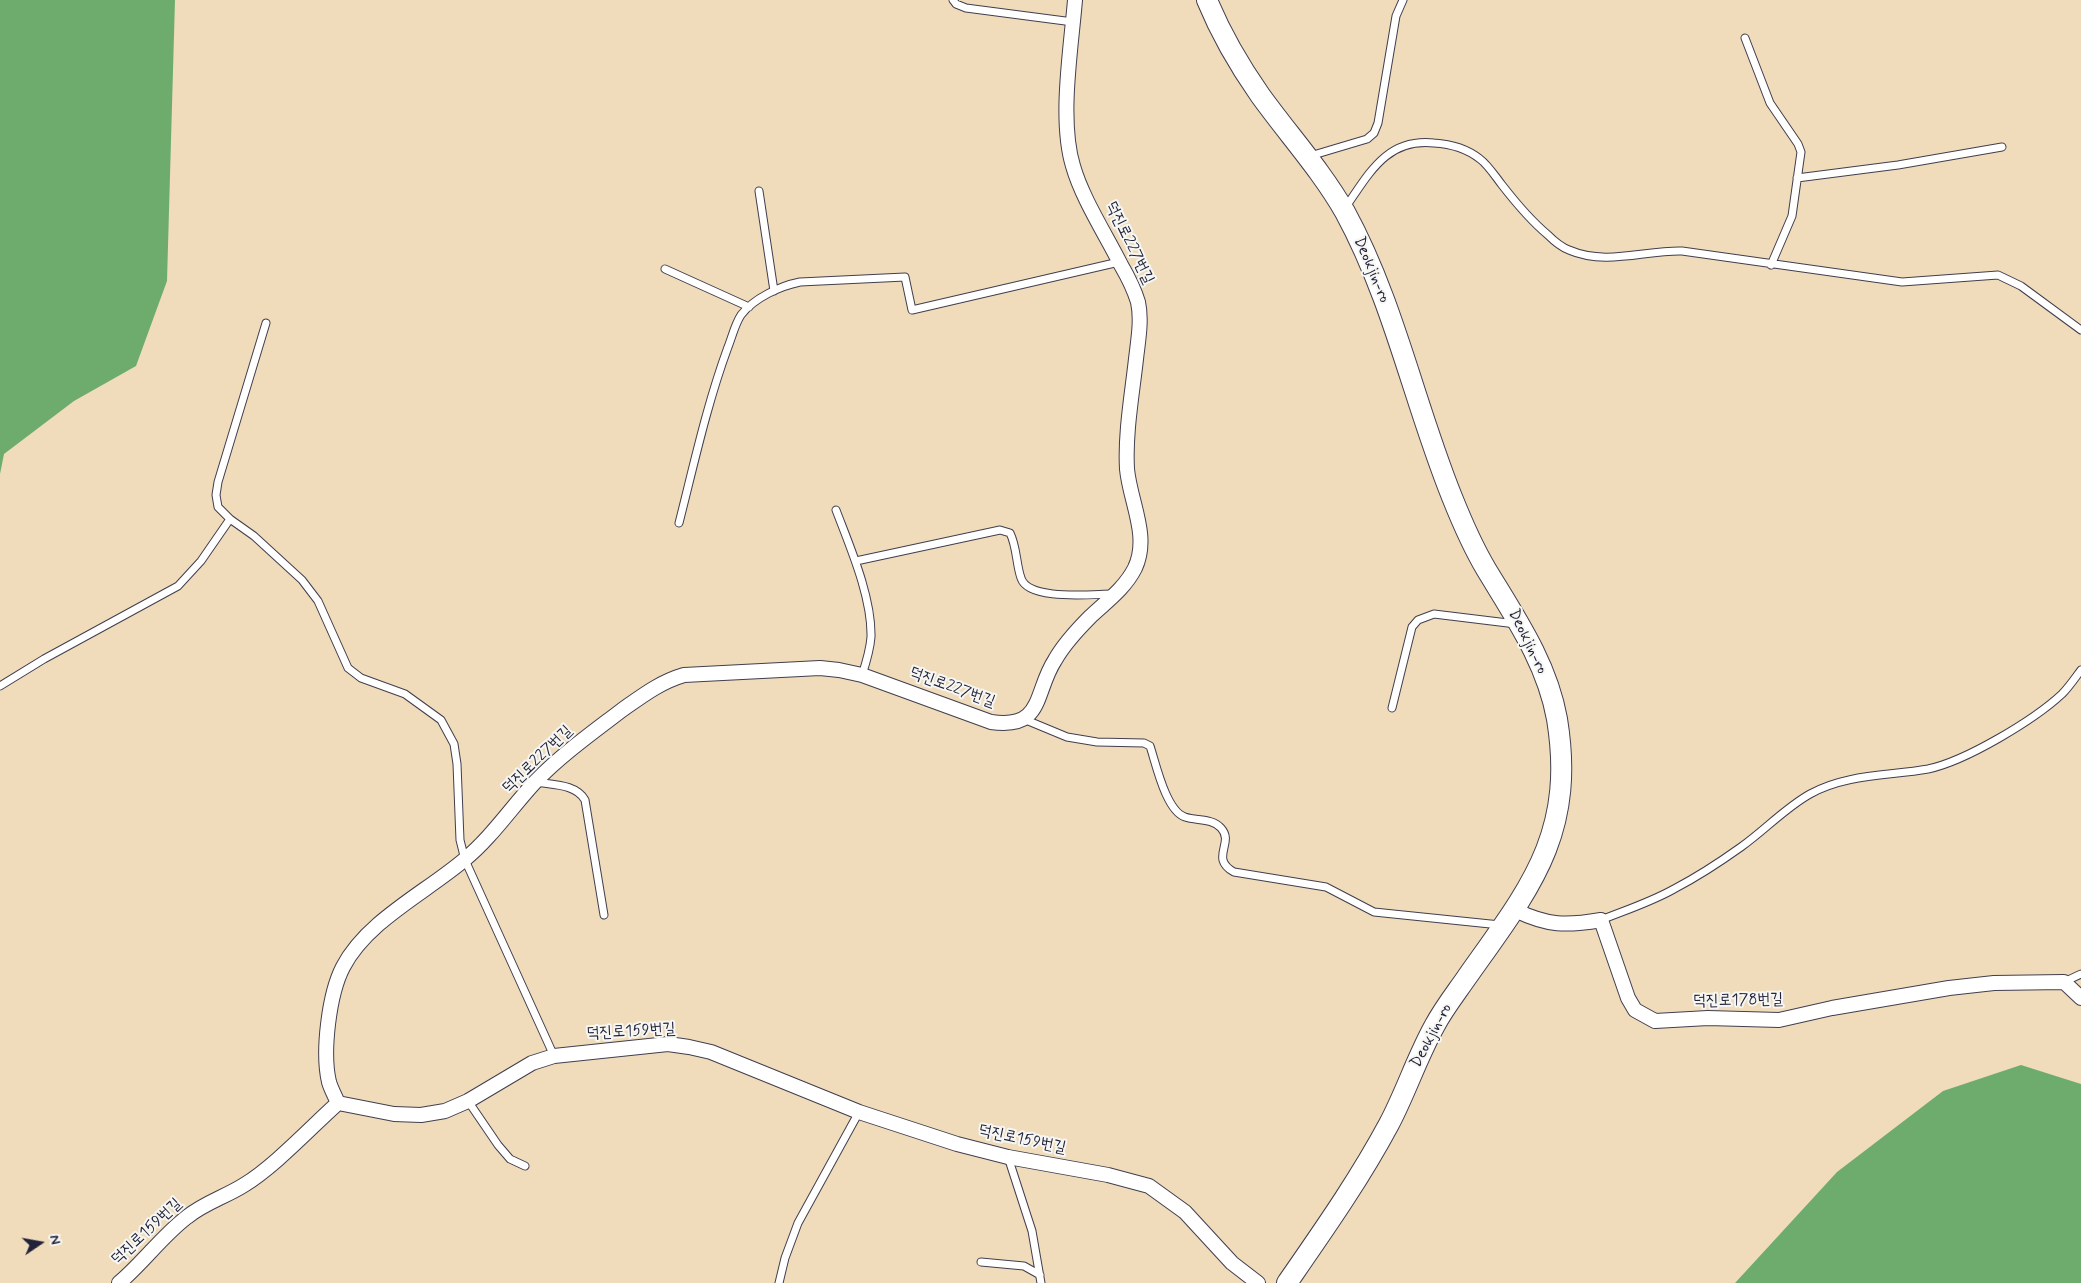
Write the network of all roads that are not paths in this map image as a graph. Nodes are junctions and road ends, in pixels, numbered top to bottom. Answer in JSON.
{"nodes":[{"id":1,"x":953,"y":0,"type":"edge"},
{"id":2,"x":1076,"y":0,"type":"edge"},
{"id":3,"x":1207,"y":0,"type":"edge"},
{"id":4,"x":1403,"y":0,"type":"edge"},
{"id":5,"x":1074,"y":22,"type":"junction"},
{"id":6,"x":1745,"y":38,"type":"dead end"},
{"id":7,"x":2002,"y":148,"type":"dead end"},
{"id":8,"x":1308,"y":157,"type":"junction"},
{"id":9,"x":1798,"y":178,"type":"junction"},
{"id":10,"x":759,"y":191,"type":"dead end"},
{"id":11,"x":1344,"y":210,"type":"junction"},
{"id":12,"x":1120,"y":262,"type":"junction"},
{"id":13,"x":1771,"y":265,"type":"junction"},
{"id":14,"x":665,"y":269,"type":"dead end"},
{"id":15,"x":774,"y":291,"type":"junction"},
{"id":16,"x":749,"y":307,"type":"junction"},
{"id":17,"x":266,"y":322,"type":"dead end"},
{"id":18,"x":2081,"y":330,"type":"edge"},
{"id":19,"x":836,"y":510,"type":"dead end"},
{"id":20,"x":230,"y":519,"type":"junction"},
{"id":21,"x":678,"y":523,"type":"dead end"},
{"id":22,"x":856,"y":561,"type":"junction"},
{"id":23,"x":1115,"y":594,"type":"junction"},
{"id":24,"x":1521,"y":625,"type":"junction"},
{"id":25,"x":2081,"y":670,"type":"edge"},
{"id":26,"x":862,"y":675,"type":"junction"},
{"id":27,"x":0,"y":686,"type":"edge"},
{"id":28,"x":1392,"y":708,"type":"dead end"},
{"id":29,"x":1026,"y":720,"type":"junction"},
{"id":30,"x":536,"y":782,"type":"junction"},
{"id":31,"x":465,"y":860,"type":"junction"},
{"id":32,"x":604,"y":915,"type":"dead end"},
{"id":33,"x":1509,"y":917,"type":"junction"},
{"id":34,"x":1601,"y":920,"type":"junction"},
{"id":35,"x":2081,"y":974,"type":"edge"},
{"id":36,"x":2064,"y":982,"type":"junction"},
{"id":37,"x":2081,"y":998,"type":"edge"},
{"id":38,"x":554,"y":1056,"type":"junction"},
{"id":39,"x":468,"y":1101,"type":"junction"},
{"id":40,"x":338,"y":1103,"type":"junction"},
{"id":41,"x":859,"y":1112,"type":"junction"},
{"id":42,"x":1008,"y":1157,"type":"junction"},
{"id":43,"x":525,"y":1166,"type":"dead end"},
{"id":44,"x":981,"y":1262,"type":"dead end"},
{"id":45,"x":1040,"y":1275,"type":"junction"},
{"id":46,"x":119,"y":1283,"type":"edge"},
{"id":47,"x":779,"y":1283,"type":"edge"},
{"id":48,"x":1041,"y":1283,"type":"edge"},
{"id":49,"x":1258,"y":1283,"type":"edge"},
{"id":50,"x":1287,"y":1283,"type":"edge"}],
"edges":[{"from":1,"to":5,"type":"lane"},
{"from":2,"to":5,"type":"street","name":"덕진로227번길"},
{"from":3,"to":8,"type":"street","name":"Deokjin-ro"},
{"from":4,"to":8,"type":"lane"},
{"from":5,"to":12,"type":"street","name":"덕진로227번길"},
{"from":6,"to":9,"type":"lane"},
{"from":7,"to":9,"type":"lane"},
{"from":8,"to":11,"type":"street","name":"Deokjin-ro"},
{"from":9,"to":13,"type":"lane"},
{"from":10,"to":15,"type":"lane"},
{"from":11,"to":13,"type":"lane"},
{"from":11,"to":24,"type":"street","name":"Deokjin-ro"},
{"from":12,"to":15,"type":"lane"},
{"from":12,"to":23,"type":"street","name":"덕진로227번길"},
{"from":13,"to":18,"type":"lane"},
{"from":14,"to":16,"type":"lane"},
{"from":15,"to":16,"type":"lane"},
{"from":16,"to":21,"type":"lane"},
{"from":17,"to":20,"type":"lane"},
{"from":19,"to":22,"type":"lane"},
{"from":20,"to":27,"type":"lane"},
{"from":20,"to":31,"type":"lane"},
{"from":22,"to":23,"type":"lane"},
{"from":22,"to":26,"type":"lane"},
{"from":23,"to":29,"type":"street","name":"덕진로227번길"},
{"from":24,"to":28,"type":"lane"},
{"from":24,"to":33,"type":"street","name":"Deokjin-ro"},
{"from":25,"to":34,"type":"lane"},
{"from":26,"to":29,"type":"street","name":"덕진로227번길"},
{"from":26,"to":30,"type":"street","name":"덕진로227번길"},
{"from":29,"to":33,"type":"lane"},
{"from":30,"to":31,"type":"street","name":"덕진로227번길"},
{"from":30,"to":32,"type":"lane"},
{"from":31,"to":38,"type":"lane"},
{"from":31,"to":40,"type":"street","name":"덕진로227번길"},
{"from":33,"to":34,"type":"street"},
{"from":33,"to":50,"type":"street","name":"Deokjin-ro"},
{"from":34,"to":36,"type":"street","name":"덕진로178번길"},
{"from":35,"to":36,"type":"lane"},
{"from":36,"to":37,"type":"street"},
{"from":38,"to":39,"type":"street","name":"덕진로159번길"},
{"from":38,"to":41,"type":"street","name":"덕진로159번길"},
{"from":39,"to":40,"type":"street","name":"덕진로159번길"},
{"from":39,"to":43,"type":"lane"},
{"from":40,"to":46,"type":"street","name":"덕진로159번길"},
{"from":41,"to":42,"type":"street","name":"덕진로159번길"},
{"from":41,"to":47,"type":"lane"},
{"from":42,"to":45,"type":"lane"},
{"from":42,"to":49,"type":"street","name":"덕진로159번길"},
{"from":44,"to":45,"type":"lane"},
{"from":45,"to":48,"type":"lane"}]}
